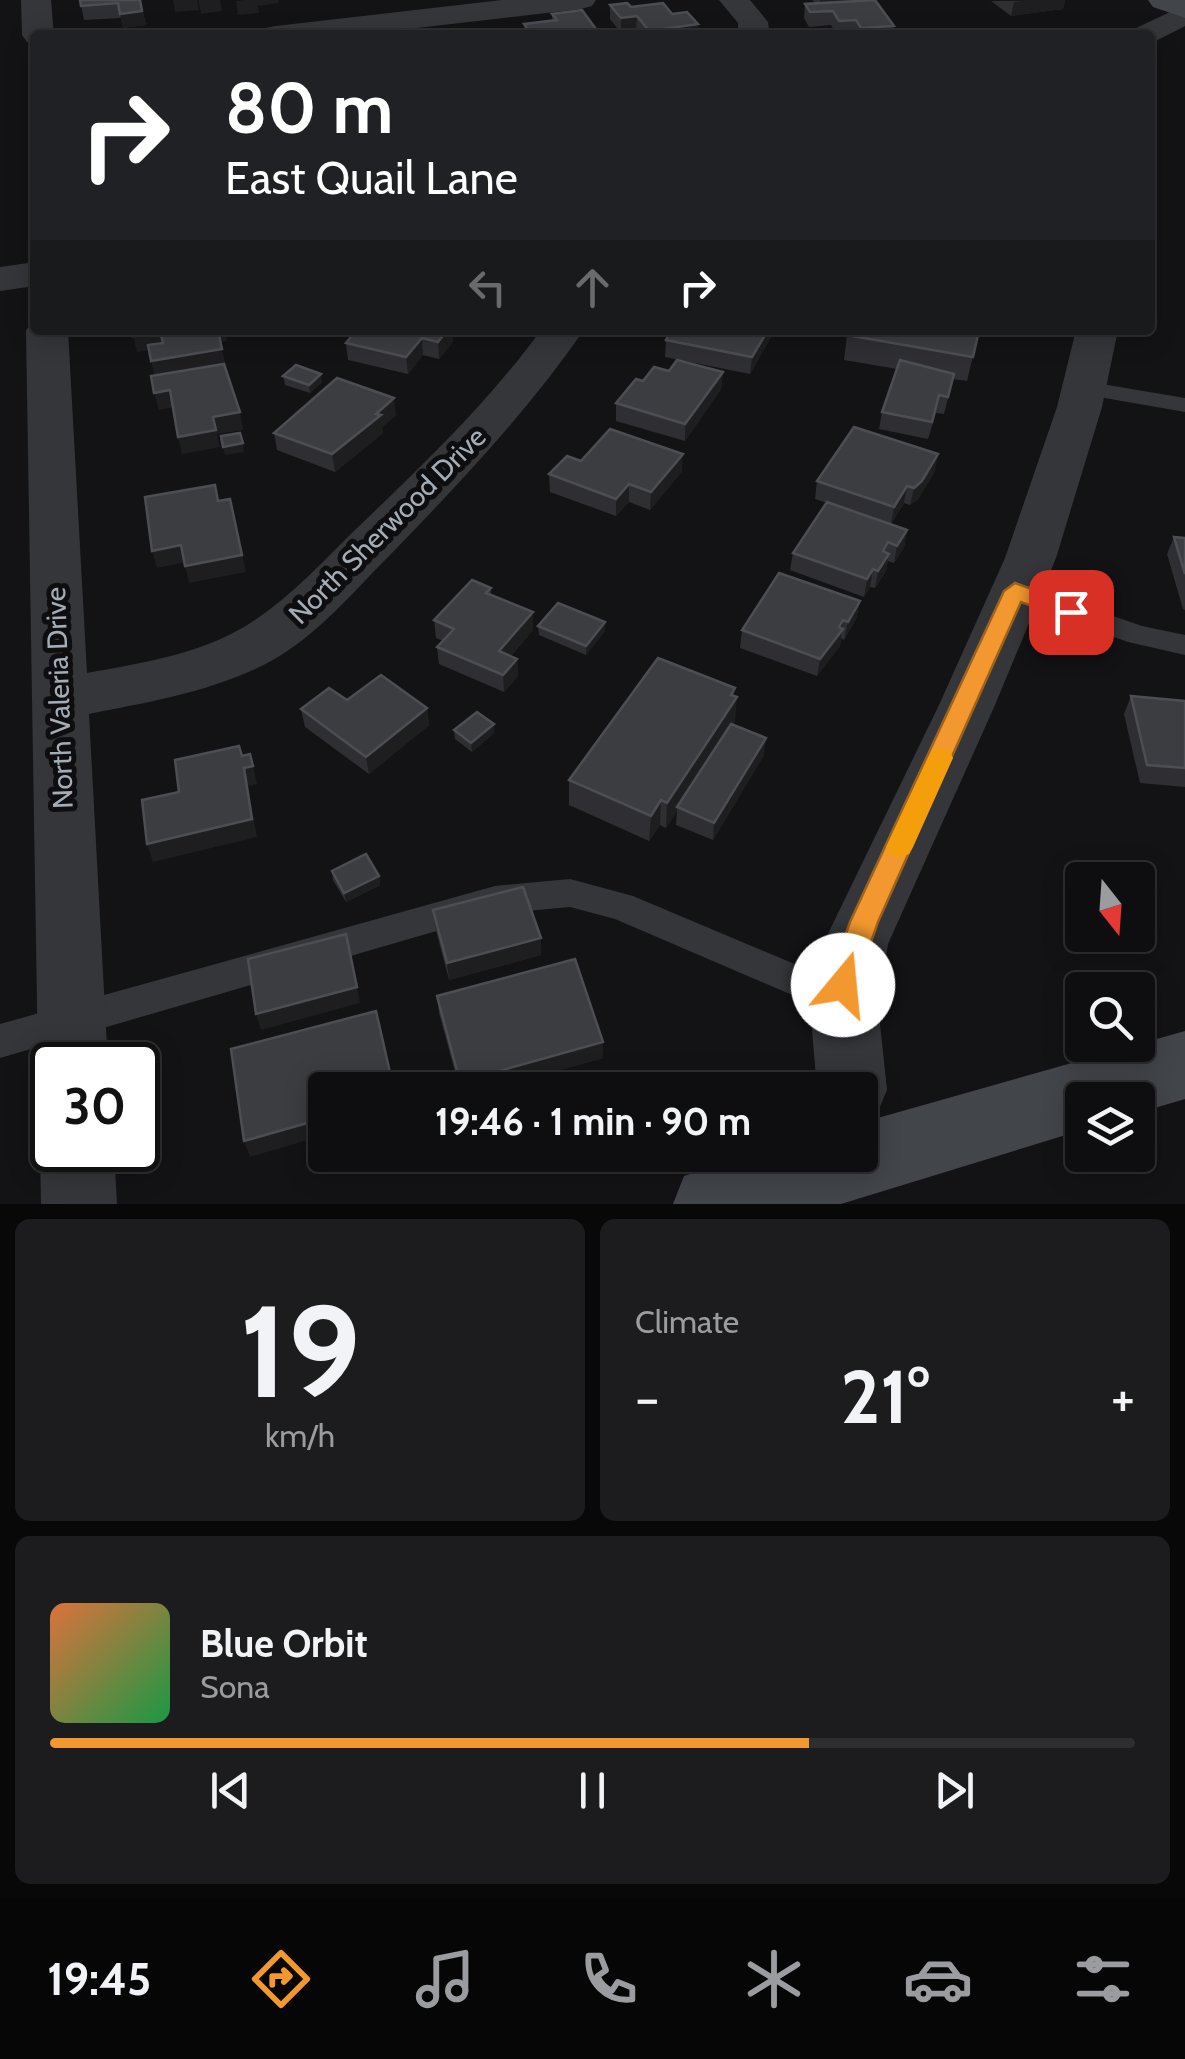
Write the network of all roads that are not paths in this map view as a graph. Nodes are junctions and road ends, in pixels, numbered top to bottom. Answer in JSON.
{"nodes":[{"id":1,"x":36,"y":0,"type":"edge"},
{"id":2,"x":580,"y":0,"type":"edge"},
{"id":3,"x":734,"y":0,"type":"edge"},
{"id":4,"x":1164,"y":0,"type":"edge"},
{"id":5,"x":1185,"y":12,"type":"edge"},
{"id":6,"x":38,"y":30,"type":"edge"},
{"id":7,"x":319,"y":30,"type":"edge"},
{"id":8,"x":754,"y":30,"type":"edge"},
{"id":9,"x":1155,"y":30,"type":"edge"},
{"id":10,"x":30,"y":275,"type":"edge"},
{"id":11,"x":0,"y":279,"type":"edge"},
{"id":12,"x":47,"y":335,"type":"edge"},
{"id":13,"x":559,"y":335,"type":"edge"},
{"id":14,"x":1096,"y":335,"type":"edge"},
{"id":15,"x":1084,"y":388,"type":"junction"},
{"id":16,"x":1185,"y":404,"type":"edge"},
{"id":17,"x":1015,"y":591,"type":"junction"},
{"id":18,"x":1185,"y":645,"type":"edge"},
{"id":19,"x":59,"y":699,"type":"junction"},
{"id":20,"x":841,"y":1000,"type":"junction"},
{"id":21,"x":0,"y":1041,"type":"edge"},
{"id":22,"x":36,"y":1042,"type":"edge"},
{"id":23,"x":72,"y":1042,"type":"edge"},
{"id":24,"x":75,"y":1042,"type":"edge"},
{"id":25,"x":1185,"y":1065,"type":"edge"},
{"id":26,"x":851,"y":1072,"type":"edge"},
{"id":27,"x":878,"y":1125,"type":"edge"},
{"id":28,"x":78,"y":1172,"type":"edge"},
{"id":29,"x":775,"y":1172,"type":"edge"},
{"id":30,"x":79,"y":1204,"type":"edge"},
{"id":31,"x":712,"y":1204,"type":"edge"}],
"edges":[{"from":1,"to":6,"type":"street"},
{"from":2,"to":7,"type":"street"},
{"from":3,"to":8,"type":"street"},
{"from":4,"to":5,"type":"main road"},
{"from":5,"to":9,"type":"street"},
{"from":10,"to":11,"type":"street"},
{"from":12,"to":19,"type":"street","name":"North Valeria Drive"},
{"from":13,"to":19,"type":"street","name":"North Sherwood Drive"},
{"from":14,"to":15,"type":"street"},
{"from":15,"to":16,"type":"lane"},
{"from":15,"to":17,"type":"street"},
{"from":17,"to":18,"type":"lane"},
{"from":17,"to":20,"type":"street"},
{"from":19,"to":23,"type":"street","name":"North Valeria Drive"},
{"from":20,"to":24,"type":"lane"},
{"from":20,"to":26,"type":"street"},
{"from":21,"to":22,"type":"lane"},
{"from":25,"to":27,"type":"main road"},
{"from":28,"to":30,"type":"street"},
{"from":29,"to":31,"type":"main road"}]}
